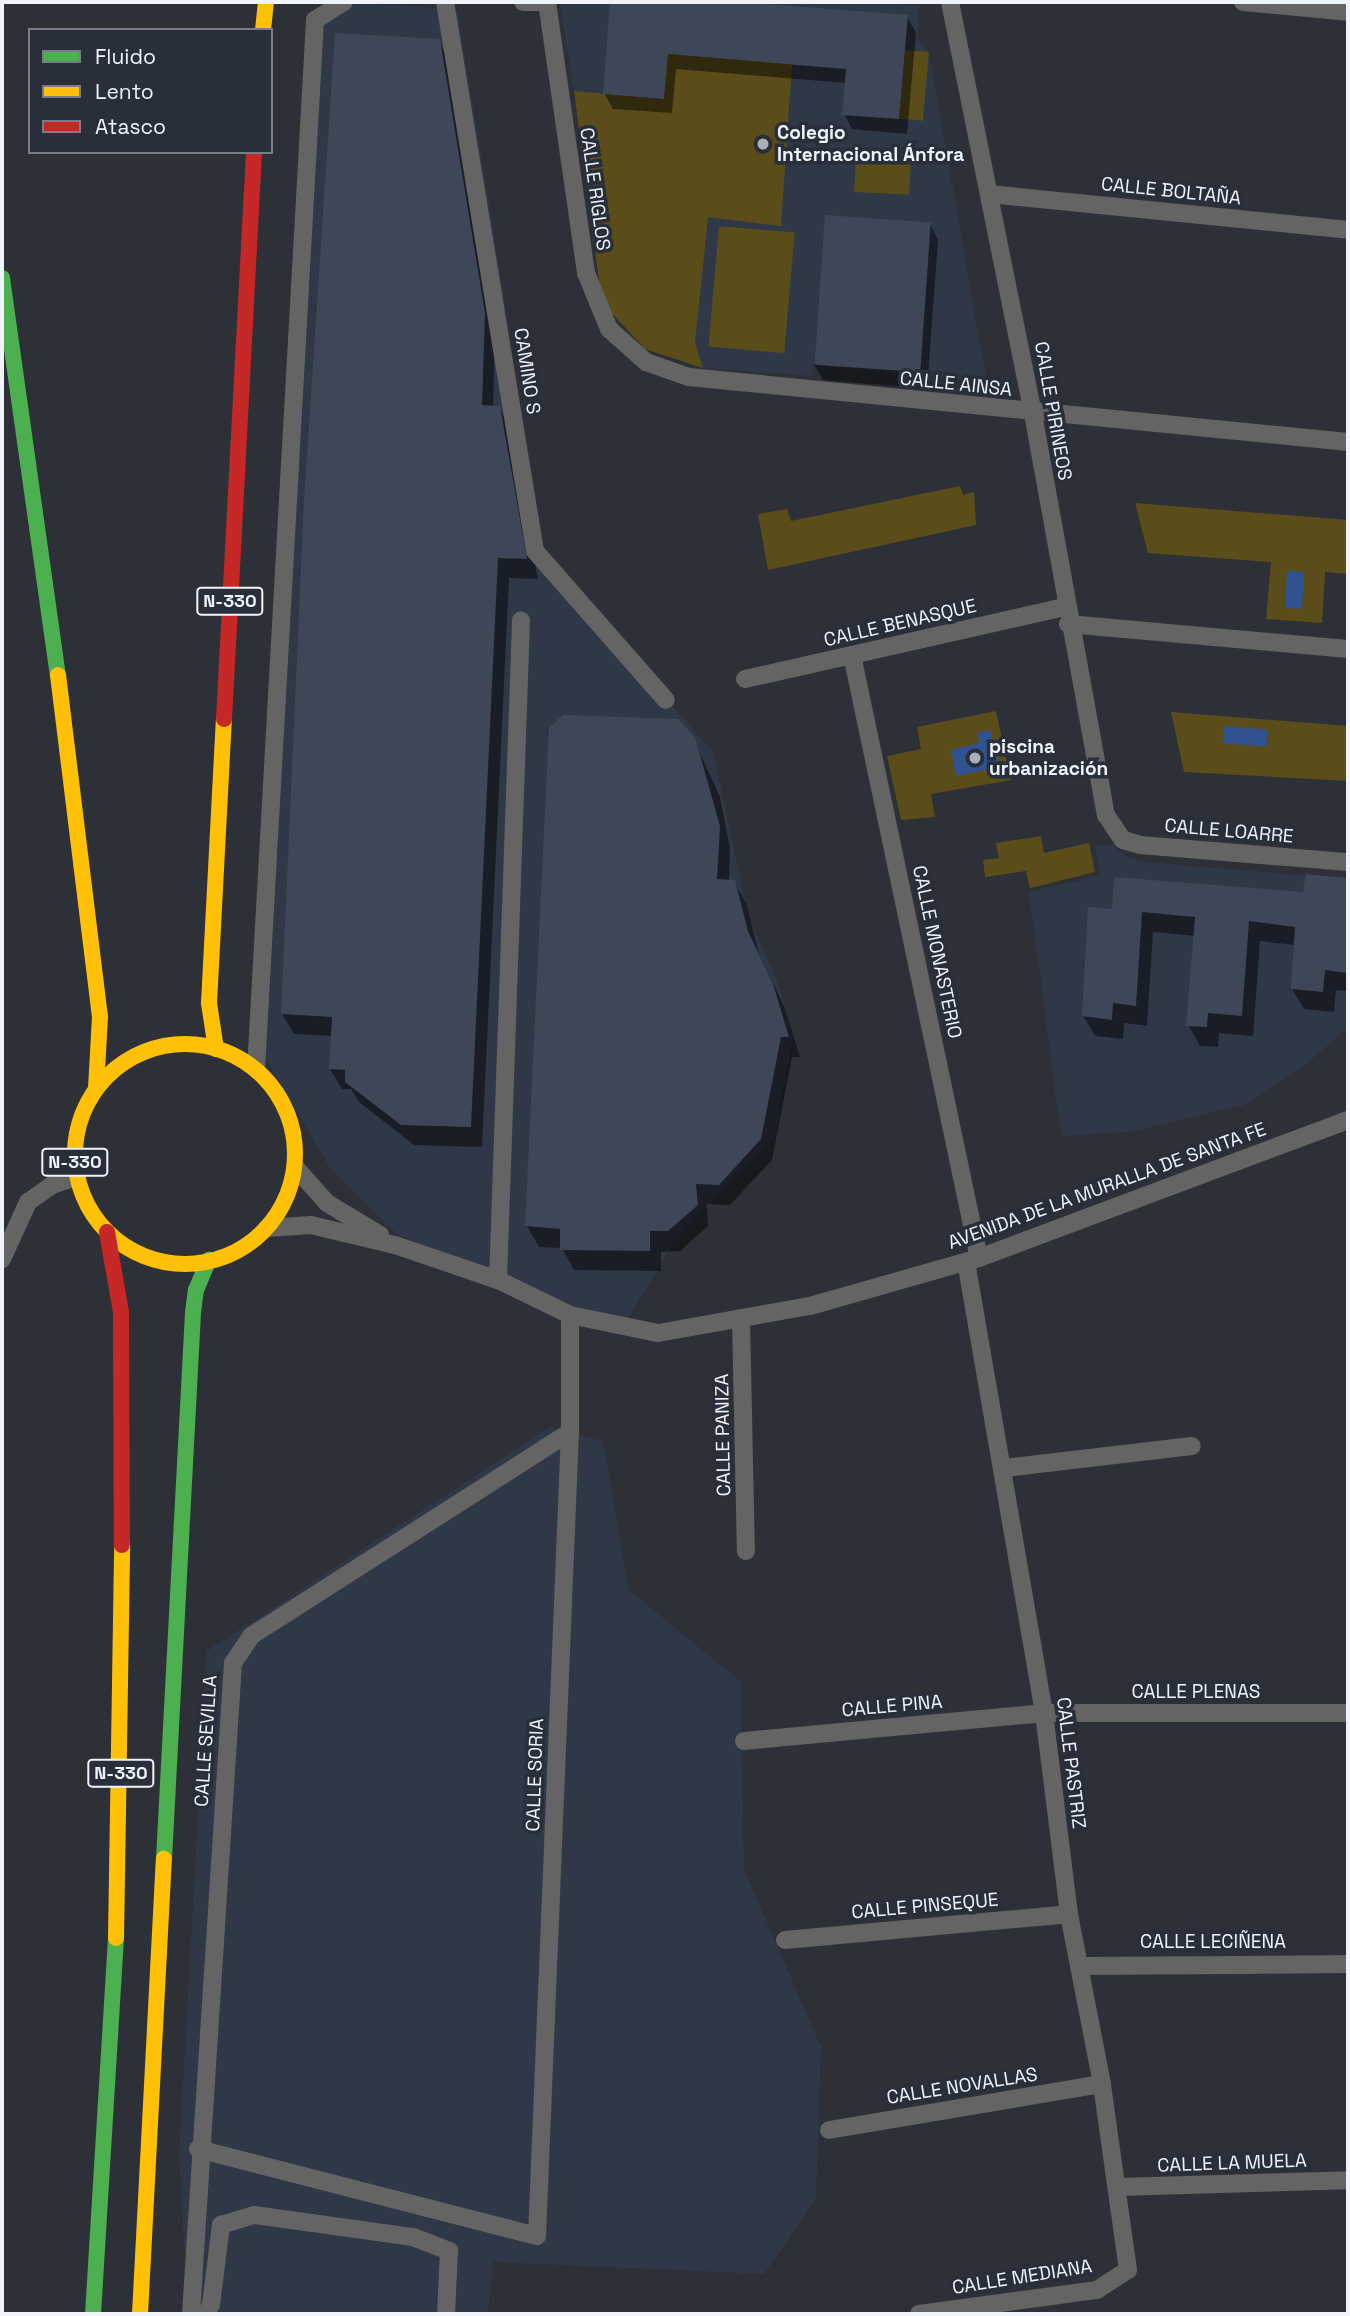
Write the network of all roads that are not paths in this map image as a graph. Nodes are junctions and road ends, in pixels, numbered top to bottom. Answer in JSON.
{"nodes":[{"id":1,"x":266,"y":2,"type":"edge"},
{"id":2,"x":344,"y":2,"type":"edge"},
{"id":3,"x":445,"y":2,"type":"edge"},
{"id":4,"x":523,"y":2,"type":"edge"},
{"id":5,"x":547,"y":2,"type":"edge"},
{"id":6,"x":950,"y":2,"type":"edge"},
{"id":7,"x":1243,"y":2,"type":"edge"},
{"id":8,"x":1348,"y":12,"type":"edge"},
{"id":9,"x":262,"y":28,"type":"edge"},
{"id":10,"x":254,"y":154,"type":"edge"},
{"id":11,"x":989,"y":194,"type":"junction"},
{"id":12,"x":1348,"y":230,"type":"edge"},
{"id":13,"x":2,"y":278,"type":"edge"},
{"id":14,"x":646,"y":362,"type":"joint"},
{"id":15,"x":1033,"y":414,"type":"junction"},
{"id":16,"x":1348,"y":442,"type":"edge"},
{"id":17,"x":1066,"y":615,"type":"junction"},
{"id":18,"x":521,"y":620,"type":"dead end"},
{"id":19,"x":1348,"y":649,"type":"edge"},
{"id":20,"x":852,"y":655,"type":"junction"},
{"id":21,"x":745,"y":679,"type":"dead end"},
{"id":22,"x":666,"y":700,"type":"dead end"},
{"id":23,"x":1113,"y":828,"type":"joint"},
{"id":24,"x":1348,"y":862,"type":"edge"},
{"id":25,"x":216,"y":1049,"type":"junction"},
{"id":26,"x":256,"y":1069,"type":"junction"},
{"id":27,"x":96,"y":1089,"type":"junction"},
{"id":28,"x":1348,"y":1119,"type":"edge"},
{"id":29,"x":295,"y":1167,"type":"junction"},
{"id":30,"x":77,"y":1177,"type":"junction"},
{"id":31,"x":267,"y":1228,"type":"junction"},
{"id":32,"x":107,"y":1232,"type":"junction"},
{"id":33,"x":395,"y":1245,"type":"junction"},
{"id":34,"x":2,"y":1259,"type":"edge"},
{"id":35,"x":209,"y":1260,"type":"junction"},
{"id":36,"x":972,"y":1260,"type":"junction"},
{"id":37,"x":498,"y":1280,"type":"junction"},
{"id":38,"x":570,"y":1315,"type":"junction"},
{"id":39,"x":741,"y":1318,"type":"junction"},
{"id":40,"x":569,"y":1432,"type":"junction"},
{"id":41,"x":1192,"y":1446,"type":"dead end"},
{"id":42,"x":1004,"y":1468,"type":"junction"},
{"id":43,"x":746,"y":1551,"type":"dead end"},
{"id":44,"x":1044,"y":1713,"type":"junction"},
{"id":45,"x":1348,"y":1713,"type":"edge"},
{"id":46,"x":744,"y":1741,"type":"dead end"},
{"id":47,"x":1069,"y":1914,"type":"junction"},
{"id":48,"x":785,"y":1940,"type":"dead end"},
{"id":49,"x":1348,"y":1964,"type":"edge"},
{"id":50,"x":1079,"y":1966,"type":"junction"},
{"id":51,"x":1102,"y":2084,"type":"junction"},
{"id":52,"x":829,"y":2130,"type":"dead end"},
{"id":53,"x":198,"y":2149,"type":"junction"},
{"id":54,"x":1348,"y":2180,"type":"edge"},
{"id":55,"x":1118,"y":2187,"type":"junction"},
{"id":56,"x":1128,"y":2270,"type":"joint"},
{"id":57,"x":210,"y":2311,"type":"edge"},
{"id":58,"x":93,"y":2314,"type":"edge"},
{"id":59,"x":140,"y":2314,"type":"edge"},
{"id":60,"x":191,"y":2314,"type":"edge"},
{"id":61,"x":446,"y":2314,"type":"edge"},
{"id":62,"x":919,"y":2314,"type":"edge"}],
"edges":[{"from":1,"to":9,"type":"highway"},
{"from":2,"to":26,"type":"street"},
{"from":3,"to":22,"type":"street","name":"CAMINO S"},
{"from":4,"to":5,"type":"street"},
{"from":5,"to":14,"type":"street","name":"CALLE RIGLOS"},
{"from":6,"to":11,"type":"street","name":"CALLE PIRINEOS"},
{"from":7,"to":8,"type":"street"},
{"from":10,"to":25,"type":"highway","number":"N-330"},
{"from":11,"to":12,"type":"street","name":"CALLE BOLTAÑA"},
{"from":11,"to":15,"type":"street","name":"CALLE PIRINEOS"},
{"from":13,"to":27,"type":"highway","number":"N-330"},
{"from":14,"to":15,"type":"street","name":"CALLE AINSA"},
{"from":15,"to":16,"type":"street","name":"CALLE AINSA"},
{"from":15,"to":17,"type":"street","name":"CALLE PIRINEOS"},
{"from":17,"to":19,"type":"street","name":"CALLE BENASQUE"},
{"from":17,"to":20,"type":"street","name":"CALLE BENASQUE"},
{"from":17,"to":23,"type":"street","name":"CALLE PIRINEOS"},
{"from":18,"to":37,"type":"street"},
{"from":20,"to":21,"type":"street","name":"CALLE BENASQUE"},
{"from":20,"to":36,"type":"street","name":"CALLE MONASTERIO"},
{"from":23,"to":24,"type":"street","name":"CALLE LOARRE"},
{"from":25,"to":26,"type":"highway","number":"N-330"},
{"from":25,"to":27,"type":"highway","number":"N-330"},
{"from":26,"to":29,"type":"highway","number":"N-330"},
{"from":27,"to":30,"type":"highway","number":"N-330"},
{"from":28,"to":36,"type":"street","name":"AVENIDA DE LA MURALLA DE SANTA FE"},
{"from":29,"to":31,"type":"highway","number":"N-330"},
{"from":29,"to":33,"type":"street","name":"AVENIDA DE LA MURALLA DE SANTA FE"},
{"from":30,"to":32,"type":"highway","number":"N-330"},
{"from":30,"to":34,"type":"street"},
{"from":31,"to":33,"type":"street","name":"AVENIDA DE LA MURALLA DE SANTA FE"},
{"from":31,"to":35,"type":"highway","number":"N-330"},
{"from":32,"to":35,"type":"highway","number":"N-330"},
{"from":32,"to":58,"type":"highway","number":"N-330"},
{"from":33,"to":37,"type":"street","name":"AVENIDA DE LA MURALLA DE SANTA FE"},
{"from":35,"to":59,"type":"highway","number":"N-330"},
{"from":36,"to":39,"type":"street","name":"AVENIDA DE LA MURALLA DE SANTA FE"},
{"from":36,"to":42,"type":"street","name":"CALLE PASTRIZ"},
{"from":37,"to":38,"type":"street","name":"AVENIDA DE LA MURALLA DE SANTA FE"},
{"from":38,"to":39,"type":"street","name":"AVENIDA DE LA MURALLA DE SANTA FE"},
{"from":38,"to":40,"type":"street","name":"CALLE SORIA"},
{"from":39,"to":43,"type":"street","name":"CALLE PANIZA"},
{"from":40,"to":53,"type":"street","name":"CALLE SEVILLA"},
{"from":40,"to":53,"type":"street","name":"CALLE SORIA"},
{"from":41,"to":42,"type":"street"},
{"from":42,"to":44,"type":"street","name":"CALLE PASTRIZ"},
{"from":44,"to":45,"type":"street","name":"CALLE PLENAS"},
{"from":44,"to":46,"type":"street","name":"CALLE PINA"},
{"from":44,"to":47,"type":"street","name":"CALLE PASTRIZ"},
{"from":47,"to":48,"type":"street","name":"CALLE PINSEQUE"},
{"from":47,"to":50,"type":"street","name":"CALLE PASTRIZ"},
{"from":49,"to":50,"type":"street","name":"CALLE LECIÑENA"},
{"from":50,"to":51,"type":"street","name":"CALLE PASTRIZ"},
{"from":51,"to":52,"type":"street","name":"CALLE NOVALLAS"},
{"from":51,"to":55,"type":"street","name":"CALLE PASTRIZ"},
{"from":53,"to":60,"type":"street","name":"CALLE SEVILLA"},
{"from":54,"to":55,"type":"street","name":"CALLE LA MUELA"},
{"from":55,"to":56,"type":"street","name":"CALLE PASTRIZ"},
{"from":56,"to":62,"type":"street","name":"CALLE MEDIANA"},
{"from":57,"to":61,"type":"street"}]}
